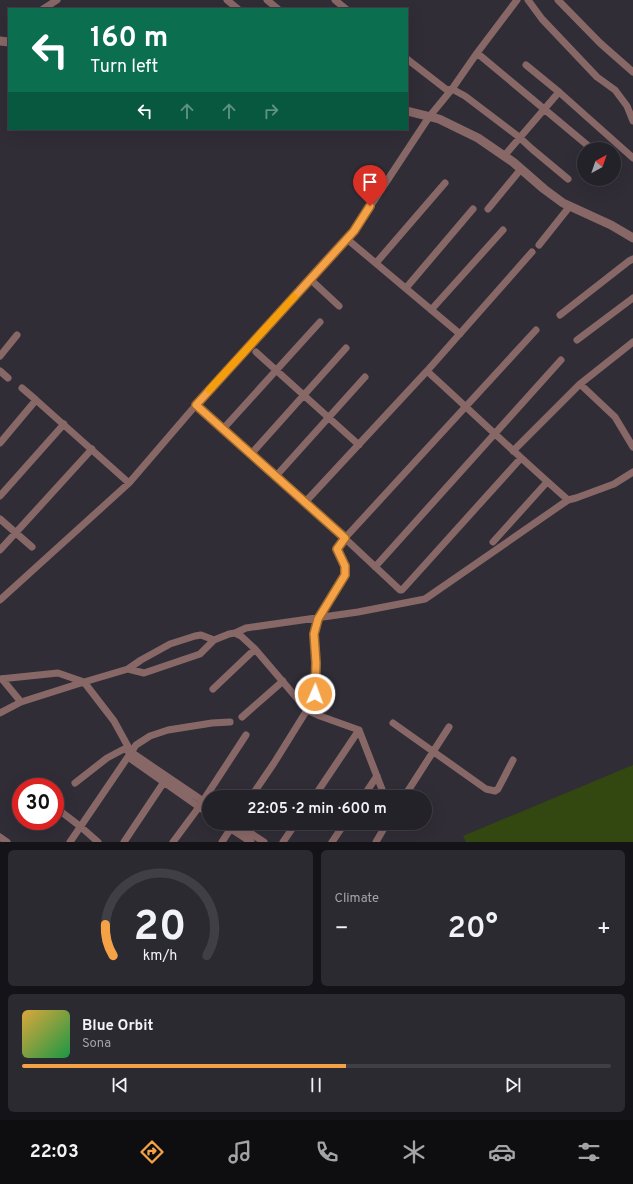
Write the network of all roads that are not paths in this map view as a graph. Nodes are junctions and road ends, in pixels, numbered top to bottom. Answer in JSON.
{"nodes":[{"id":1,"x":57,"y":0,"type":"edge"},
{"id":2,"x":227,"y":0,"type":"edge"},
{"id":3,"x":267,"y":0,"type":"edge"},
{"id":4,"x":335,"y":0,"type":"edge"},
{"id":5,"x":517,"y":0,"type":"edge"},
{"id":6,"x":528,"y":0,"type":"edge"},
{"id":7,"x":558,"y":0,"type":"edge"},
{"id":8,"x":45,"y":8,"type":"edge"},
{"id":9,"x":237,"y":8,"type":"edge"},
{"id":10,"x":277,"y":8,"type":"edge"},
{"id":11,"x":345,"y":8,"type":"edge"},
{"id":12,"x":477,"y":53,"type":"junction"},
{"id":13,"x":408,"y":60,"type":"edge"},
{"id":14,"x":526,"y":65,"type":"dead end"},
{"id":15,"x":633,"y":72,"type":"edge"},
{"id":16,"x":452,"y":89,"type":"junction"},
{"id":17,"x":559,"y":92,"type":"junction"},
{"id":18,"x":544,"y":109,"type":"junction"},
{"id":19,"x":408,"y":111,"type":"edge"},
{"id":20,"x":429,"y":117,"type":"junction"},
{"id":21,"x":633,"y":120,"type":"edge"},
{"id":22,"x":519,"y":137,"type":"junction"},
{"id":23,"x":584,"y":142,"type":"edge"},
{"id":24,"x":504,"y":156,"type":"junction"},
{"id":25,"x":633,"y":158,"type":"edge"},
{"id":26,"x":521,"y":169,"type":"junction"},
{"id":27,"x":568,"y":179,"type":"dead end"},
{"id":28,"x":446,"y":183,"type":"dead end"},
{"id":29,"x":570,"y":206,"type":"junction"},
{"id":30,"x":473,"y":209,"type":"dead end"},
{"id":31,"x":488,"y":209,"type":"dead end"},
{"id":32,"x":503,"y":230,"type":"dead end"},
{"id":33,"x":347,"y":238,"type":"junction"},
{"id":34,"x":633,"y":238,"type":"edge"},
{"id":35,"x":538,"y":245,"type":"dead end"},
{"id":36,"x":532,"y":252,"type":"dead end"},
{"id":37,"x":633,"y":259,"type":"edge"},
{"id":38,"x":376,"y":263,"type":"junction"},
{"id":39,"x":310,"y":279,"type":"junction"},
{"id":40,"x":406,"y":288,"type":"junction"},
{"id":41,"x":633,"y":298,"type":"edge"},
{"id":42,"x":339,"y":306,"type":"dead end"},
{"id":43,"x":431,"y":310,"type":"junction"},
{"id":44,"x":560,"y":315,"type":"dead end"},
{"id":45,"x":320,"y":322,"type":"dead end"},
{"id":46,"x":536,"y":330,"type":"dead end"},
{"id":47,"x":460,"y":334,"type":"junction"},
{"id":48,"x":17,"y":335,"type":"dead end"},
{"id":49,"x":577,"y":340,"type":"dead end"},
{"id":50,"x":633,"y":342,"type":"edge"},
{"id":51,"x":346,"y":348,"type":"dead end"},
{"id":52,"x":256,"y":352,"type":"dead end"},
{"id":53,"x":0,"y":356,"type":"edge"},
{"id":54,"x":561,"y":360,"type":"dead end"},
{"id":55,"x":276,"y":370,"type":"junction"},
{"id":56,"x":0,"y":371,"type":"edge"},
{"id":57,"x":427,"y":371,"type":"junction"},
{"id":58,"x":365,"y":377,"type":"dead end"},
{"id":59,"x":8,"y":378,"type":"dead end"},
{"id":60,"x":580,"y":384,"type":"junction"},
{"id":61,"x":22,"y":388,"type":"dead end"},
{"id":62,"x":304,"y":395,"type":"junction"},
{"id":63,"x":36,"y":400,"type":"junction"},
{"id":64,"x":196,"y":405,"type":"junction"},
{"id":65,"x":466,"y":407,"type":"junction"},
{"id":66,"x":329,"y":417,"type":"junction"},
{"id":67,"x":64,"y":424,"type":"junction"},
{"id":68,"x":223,"y":429,"type":"junction"},
{"id":69,"x":495,"y":434,"type":"junction"},
{"id":70,"x":0,"y":443,"type":"edge"},
{"id":71,"x":359,"y":445,"type":"junction"},
{"id":72,"x":633,"y":447,"type":"edge"},
{"id":73,"x":92,"y":448,"type":"junction"},
{"id":74,"x":513,"y":451,"type":"junction"},
{"id":75,"x":251,"y":454,"type":"junction"},
{"id":76,"x":521,"y":458,"type":"junction"},
{"id":77,"x":633,"y":472,"type":"edge"},
{"id":78,"x":276,"y":476,"type":"junction"},
{"id":79,"x":129,"y":482,"type":"junction"},
{"id":80,"x":548,"y":482,"type":"junction"},
{"id":81,"x":0,"y":496,"type":"edge"},
{"id":82,"x":304,"y":500,"type":"junction"},
{"id":83,"x":568,"y":500,"type":"junction"},
{"id":84,"x":0,"y":519,"type":"edge"},
{"id":85,"x":16,"y":533,"type":"junction"},
{"id":86,"x":345,"y":538,"type":"junction"},
{"id":87,"x":494,"y":542,"type":"dead end"},
{"id":88,"x":32,"y":547,"type":"dead end"},
{"id":89,"x":0,"y":550,"type":"edge"},
{"id":90,"x":375,"y":567,"type":"junction"},
{"id":91,"x":0,"y":600,"type":"edge"},
{"id":92,"x":318,"y":619,"type":"junction"},
{"id":93,"x":235,"y":633,"type":"junction"},
{"id":94,"x":214,"y":640,"type":"junction"},
{"id":95,"x":255,"y":649,"type":"junction"},
{"id":96,"x":128,"y":669,"type":"junction"},
{"id":97,"x":1,"y":679,"type":"edge"},
{"id":98,"x":282,"y":681,"type":"junction"},
{"id":99,"x":84,"y":682,"type":"junction"},
{"id":100,"x":213,"y":688,"type":"dead end"},
{"id":101,"x":21,"y":702,"type":"junction"},
{"id":102,"x":307,"y":710,"type":"junction"},
{"id":103,"x":0,"y":713,"type":"edge"},
{"id":104,"x":242,"y":718,"type":"dead end"},
{"id":105,"x":230,"y":722,"type":"dead end"},
{"id":106,"x":393,"y":723,"type":"dead end"},
{"id":107,"x":449,"y":727,"type":"dead end"},
{"id":108,"x":360,"y":730,"type":"junction"},
{"id":109,"x":246,"y":735,"type":"dead end"},
{"id":110,"x":433,"y":752,"type":"junction"},
{"id":111,"x":130,"y":754,"type":"junction"},
{"id":112,"x":513,"y":760,"type":"dead end"},
{"id":113,"x":377,"y":776,"type":"junction"},
{"id":114,"x":164,"y":782,"type":"junction"},
{"id":115,"x":74,"y":783,"type":"dead end"},
{"id":116,"x":256,"y":790,"type":"edge"},
{"id":117,"x":319,"y":790,"type":"edge"},
{"id":118,"x":368,"y":790,"type":"edge"},
{"id":119,"x":382,"y":790,"type":"edge"},
{"id":120,"x":409,"y":790,"type":"edge"},
{"id":121,"x":201,"y":804,"type":"junction"},
{"id":122,"x":64,"y":814,"type":"edge"},
{"id":123,"x":81,"y":827,"type":"junction"},
{"id":124,"x":230,"y":830,"type":"edge"},
{"id":125,"x":238,"y":830,"type":"edge"},
{"id":126,"x":242,"y":830,"type":"edge"},
{"id":127,"x":291,"y":830,"type":"edge"},
{"id":128,"x":340,"y":830,"type":"edge"},
{"id":129,"x":383,"y":830,"type":"edge"},
{"id":130,"x":0,"y":837,"type":"edge"},
{"id":131,"x":7,"y":842,"type":"edge"},
{"id":132,"x":70,"y":842,"type":"edge"},
{"id":133,"x":98,"y":842,"type":"edge"},
{"id":134,"x":124,"y":842,"type":"edge"},
{"id":135,"x":173,"y":842,"type":"edge"},
{"id":136,"x":222,"y":842,"type":"edge"},
{"id":137,"x":251,"y":842,"type":"edge"},
{"id":138,"x":264,"y":842,"type":"edge"},
{"id":139,"x":283,"y":842,"type":"edge"},
{"id":140,"x":332,"y":842,"type":"edge"},
{"id":141,"x":376,"y":842,"type":"edge"}],
"edges":[{"from":1,"to":8,"type":"street"},
{"from":2,"to":9,"type":"street"},
{"from":3,"to":10,"type":"street"},
{"from":4,"to":11,"type":"street"},
{"from":5,"to":12,"type":"street"},
{"from":6,"to":21,"type":"street"},
{"from":7,"to":15,"type":"street"},
{"from":12,"to":16,"type":"street"},
{"from":12,"to":18,"type":"street"},
{"from":13,"to":16,"type":"street"},
{"from":14,"to":17,"type":"street"},
{"from":16,"to":20,"type":"street"},
{"from":16,"to":22,"type":"street"},
{"from":17,"to":18,"type":"street"},
{"from":17,"to":25,"type":"street"},
{"from":18,"to":22,"type":"street"},
{"from":18,"to":23,"type":"street"},
{"from":19,"to":20,"type":"street"},
{"from":20,"to":24,"type":"street"},
{"from":20,"to":33,"type":"street"},
{"from":22,"to":24,"type":"street"},
{"from":22,"to":27,"type":"street"},
{"from":24,"to":26,"type":"street"},
{"from":26,"to":29,"type":"street"},
{"from":26,"to":31,"type":"street"},
{"from":28,"to":38,"type":"street"},
{"from":29,"to":34,"type":"street"},
{"from":29,"to":35,"type":"street"},
{"from":30,"to":40,"type":"street"},
{"from":32,"to":43,"type":"street"},
{"from":33,"to":38,"type":"street"},
{"from":33,"to":39,"type":"street"},
{"from":36,"to":47,"type":"street"},
{"from":37,"to":44,"type":"street"},
{"from":38,"to":40,"type":"street"},
{"from":39,"to":42,"type":"street"},
{"from":39,"to":64,"type":"street"},
{"from":40,"to":43,"type":"street"},
{"from":41,"to":49,"type":"street"},
{"from":43,"to":47,"type":"street"},
{"from":45,"to":55,"type":"street"},
{"from":46,"to":65,"type":"street"},
{"from":47,"to":57,"type":"street"},
{"from":48,"to":53,"type":"street"},
{"from":50,"to":60,"type":"street"},
{"from":51,"to":62,"type":"street"},
{"from":52,"to":55,"type":"street"},
{"from":54,"to":69,"type":"street"},
{"from":55,"to":62,"type":"street"},
{"from":55,"to":68,"type":"street"},
{"from":56,"to":59,"type":"street"},
{"from":57,"to":65,"type":"street"},
{"from":57,"to":71,"type":"street"},
{"from":58,"to":66,"type":"street"},
{"from":60,"to":72,"type":"street"},
{"from":60,"to":74,"type":"street"},
{"from":61,"to":63,"type":"street"},
{"from":62,"to":66,"type":"street"},
{"from":62,"to":75,"type":"street"},
{"from":63,"to":67,"type":"street"},
{"from":63,"to":70,"type":"street"},
{"from":64,"to":68,"type":"street"},
{"from":64,"to":79,"type":"street"},
{"from":65,"to":69,"type":"street"},
{"from":65,"to":86,"type":"street"},
{"from":66,"to":71,"type":"street"},
{"from":66,"to":78,"type":"street"},
{"from":67,"to":73,"type":"street"},
{"from":67,"to":81,"type":"street"},
{"from":68,"to":75,"type":"street"},
{"from":69,"to":74,"type":"street"},
{"from":69,"to":90,"type":"street"},
{"from":71,"to":82,"type":"street"},
{"from":73,"to":79,"type":"street"},
{"from":73,"to":85,"type":"street"},
{"from":74,"to":76,"type":"street"},
{"from":75,"to":78,"type":"street"},
{"from":76,"to":80,"type":"street"},
{"from":76,"to":90,"type":"street"},
{"from":77,"to":83,"type":"street"},
{"from":78,"to":82,"type":"street"},
{"from":79,"to":91,"type":"street"},
{"from":80,"to":83,"type":"street"},
{"from":80,"to":87,"type":"street"},
{"from":82,"to":86,"type":"street"},
{"from":83,"to":92,"type":"street"},
{"from":84,"to":85,"type":"street"},
{"from":85,"to":88,"type":"street"},
{"from":85,"to":89,"type":"street"},
{"from":86,"to":90,"type":"street"},
{"from":86,"to":92,"type":"street"},
{"from":92,"to":93,"type":"street"},
{"from":92,"to":102,"type":"street"},
{"from":93,"to":94,"type":"street"},
{"from":93,"to":95,"type":"street"},
{"from":94,"to":96,"type":"street"},
{"from":94,"to":96,"type":"street"},
{"from":95,"to":98,"type":"street"},
{"from":95,"to":100,"type":"street"},
{"from":96,"to":99,"type":"street"},
{"from":97,"to":99,"type":"street"},
{"from":97,"to":101,"type":"street"},
{"from":98,"to":102,"type":"street"},
{"from":98,"to":104,"type":"street"},
{"from":99,"to":101,"type":"street"},
{"from":99,"to":111,"type":"street"},
{"from":101,"to":103,"type":"street"},
{"from":102,"to":108,"type":"street"},
{"from":102,"to":116,"type":"street"},
{"from":105,"to":111,"type":"street"},
{"from":106,"to":110,"type":"street"},
{"from":107,"to":110,"type":"street"},
{"from":108,"to":113,"type":"street"},
{"from":108,"to":117,"type":"street"},
{"from":109,"to":121,"type":"street"},
{"from":110,"to":112,"type":"street"},
{"from":110,"to":120,"type":"street"},
{"from":111,"to":114,"type":"street"},
{"from":111,"to":115,"type":"street"},
{"from":111,"to":121,"type":"street"},
{"from":111,"to":123,"type":"street"},
{"from":113,"to":118,"type":"street"},
{"from":113,"to":119,"type":"street"},
{"from":114,"to":121,"type":"street"},
{"from":114,"to":134,"type":"street"},
{"from":121,"to":135,"type":"street"},
{"from":122,"to":123,"type":"street"},
{"from":123,"to":132,"type":"street"},
{"from":123,"to":133,"type":"street"},
{"from":124,"to":136,"type":"street"},
{"from":125,"to":137,"type":"street"},
{"from":126,"to":138,"type":"street"},
{"from":127,"to":139,"type":"street"},
{"from":128,"to":140,"type":"street"},
{"from":129,"to":141,"type":"street"},
{"from":130,"to":131,"type":"street"}]}
